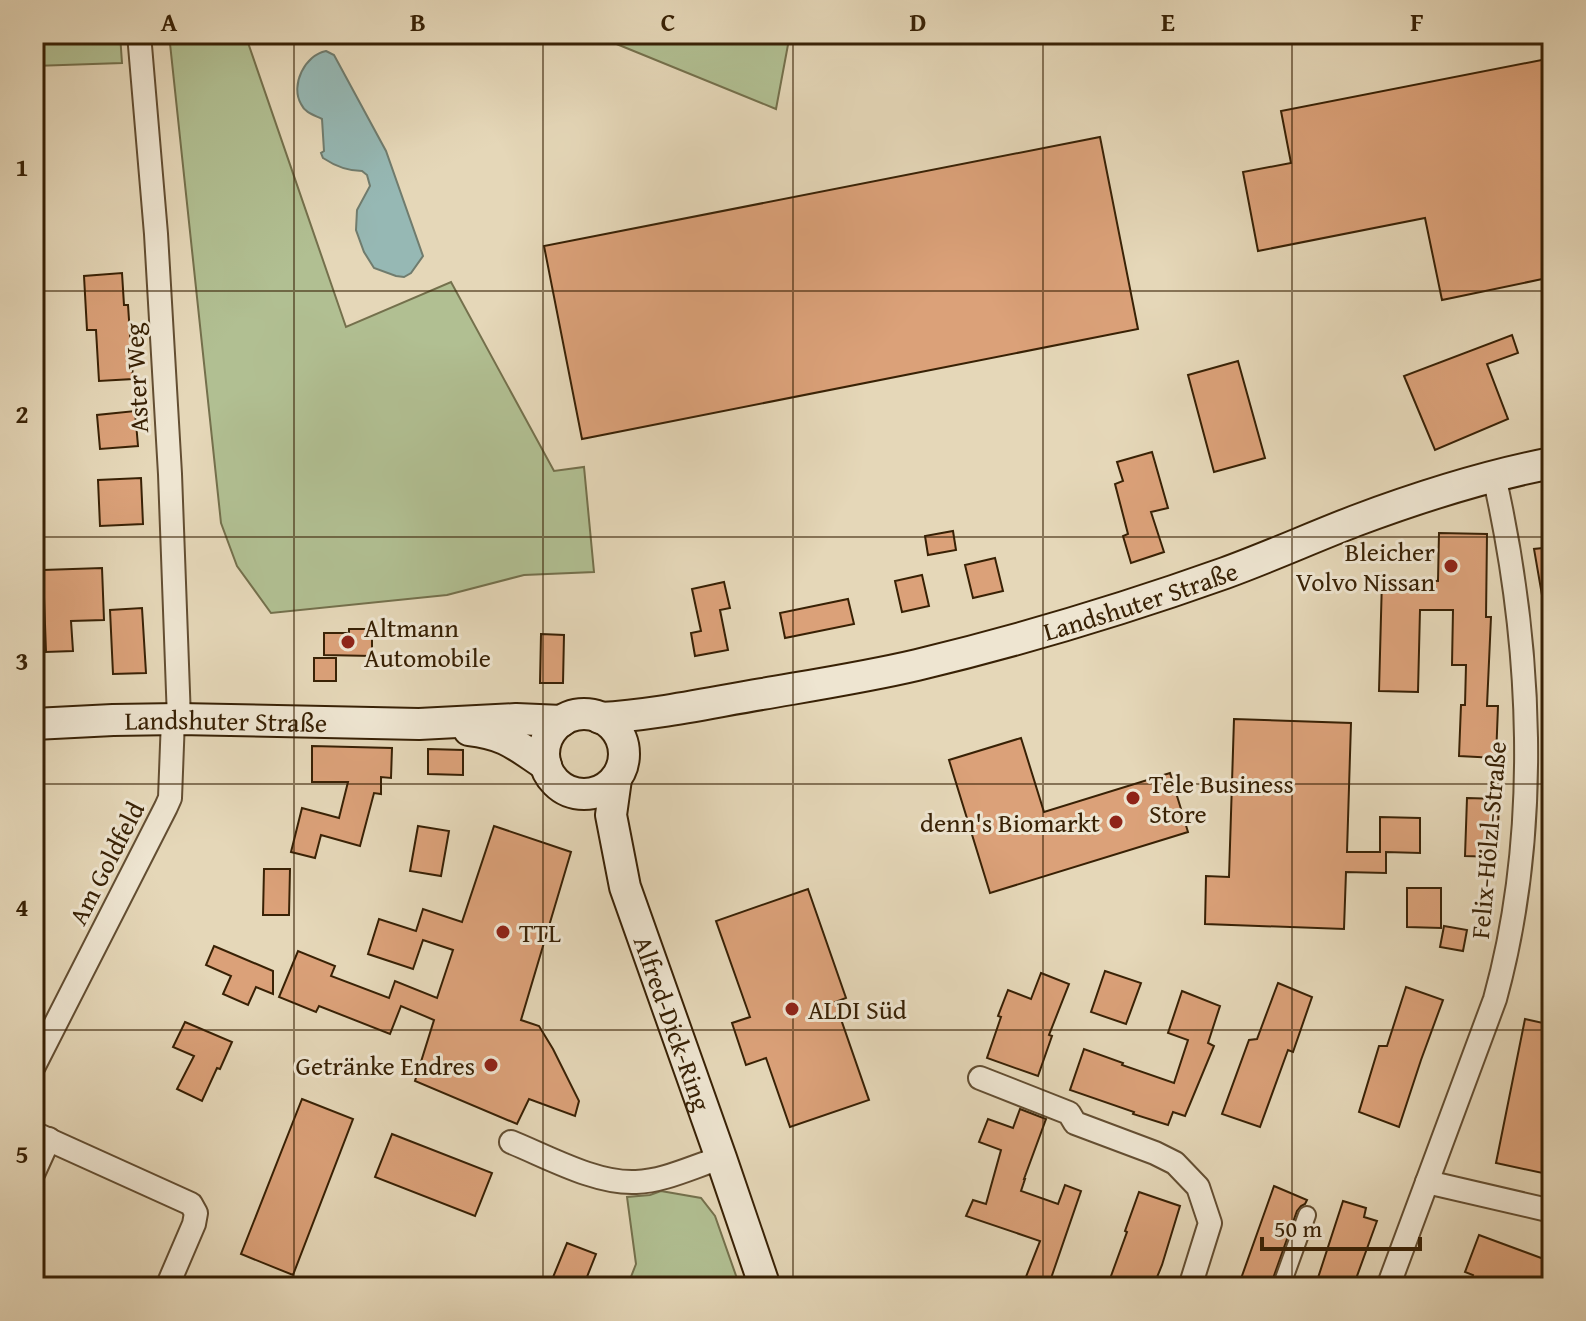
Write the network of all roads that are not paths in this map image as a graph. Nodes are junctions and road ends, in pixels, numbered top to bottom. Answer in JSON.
{"nodes":[{"id":1,"x":139,"y":34,"type":"edge"},
{"id":2,"x":1552,"y":463,"type":"edge"},
{"id":3,"x":1494,"y":476,"type":"junction"},
{"id":4,"x":719,"y":701,"type":"junction"},
{"id":5,"x":600,"y":718,"type":"junction"},
{"id":6,"x":176,"y":719,"type":"junction"},
{"id":7,"x":562,"y":721,"type":"junction"},
{"id":8,"x":34,"y":724,"type":"edge"},
{"id":9,"x":419,"y":724,"type":"junction"},
{"id":10,"x":546,"y":765,"type":"junction"},
{"id":11,"x":620,"y":769,"type":"junction"},
{"id":12,"x":576,"y":793,"type":"junction"},
{"id":13,"x":625,"y":887,"type":"junction"},
{"id":14,"x":34,"y":1066,"type":"edge"},
{"id":15,"x":980,"y":1078,"type":"dead end"},
{"id":16,"x":42,"y":1136,"type":"edge"},
{"id":17,"x":511,"y":1142,"type":"dead end"},
{"id":18,"x":721,"y":1158,"type":"junction"},
{"id":19,"x":34,"y":1172,"type":"edge"},
{"id":20,"x":1427,"y":1182,"type":"junction"},
{"id":21,"x":1552,"y":1211,"type":"edge"},
{"id":22,"x":1307,"y":1215,"type":"dead end"},
{"id":23,"x":167,"y":1287,"type":"edge"},
{"id":24,"x":765,"y":1287,"type":"edge"},
{"id":25,"x":1190,"y":1287,"type":"edge"},
{"id":26,"x":1281,"y":1287,"type":"edge"},
{"id":27,"x":1388,"y":1287,"type":"edge"}],
"edges":[{"from":1,"to":6,"type":"street","name":"Aster Weg"},
{"from":2,"to":3,"type":"main road","name":"Landshuter Straße"},
{"from":3,"to":4,"type":"main road","name":"Landshuter Straße"},
{"from":3,"to":20,"type":"street","name":"Felix-Hölzl-Straße"},
{"from":4,"to":5,"type":"main road","name":"Landshuter Straße"},
{"from":4,"to":11,"type":"main road","name":"Landshuter Straße"},
{"from":5,"to":7,"type":"main road"},
{"from":5,"to":11,"type":"main road"},
{"from":6,"to":8,"type":"main road","name":"Landshuter Straße"},
{"from":6,"to":9,"type":"main road","name":"Landshuter Straße"},
{"from":6,"to":14,"type":"street","name":"Am Goldfeld"},
{"from":7,"to":9,"type":"main road","name":"Landshuter Straße"},
{"from":7,"to":10,"type":"main road"},
{"from":9,"to":10,"type":"main road","name":"Landshuter Straße"},
{"from":10,"to":12,"type":"main road"},
{"from":11,"to":12,"type":"main road"},
{"from":11,"to":13,"type":"main road","name":"Alfred-Dick-Ring"},
{"from":12,"to":13,"type":"main road","name":"Alfred-Dick-Ring"},
{"from":13,"to":18,"type":"main road","name":"Alfred-Dick-Ring"},
{"from":15,"to":25,"type":"street"},
{"from":16,"to":19,"type":"street"},
{"from":16,"to":23,"type":"street"},
{"from":17,"to":18,"type":"street"},
{"from":18,"to":24,"type":"main road","name":"Alfred-Dick-Ring"},
{"from":20,"to":21,"type":"street"},
{"from":20,"to":27,"type":"street","name":"Felix-Hölzl-Straße"},
{"from":22,"to":26,"type":"street"}]}
